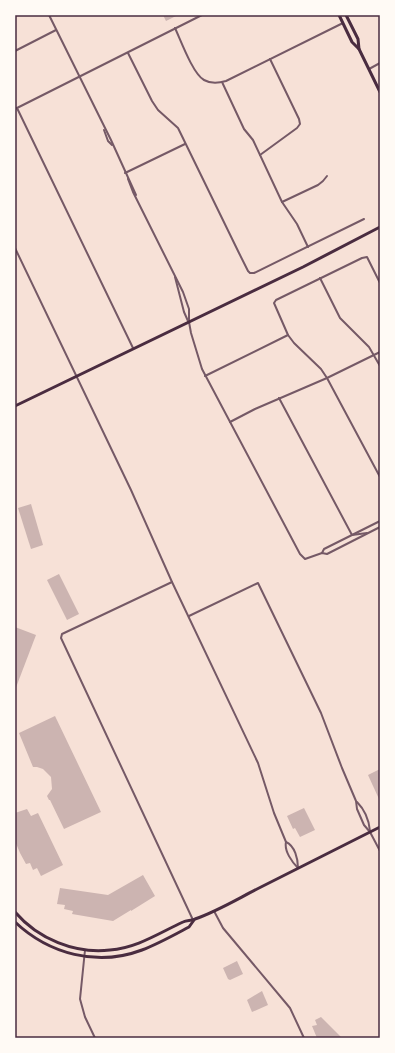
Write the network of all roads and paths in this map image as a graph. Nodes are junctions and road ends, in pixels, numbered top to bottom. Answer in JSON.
{"nodes":[{"id":1,"x":49,"y":15,"type":"edge"},
{"id":2,"x":202,"y":15,"type":"edge"},
{"id":3,"x":339,"y":15,"type":"edge"},
{"id":4,"x":346,"y":15,"type":"edge"},
{"id":5,"x":343,"y":24,"type":"junction"},
{"id":6,"x":175,"y":28,"type":"junction"},
{"id":7,"x":56,"y":30,"type":"junction"},
{"id":8,"x":359,"y":49,"type":"junction"},
{"id":9,"x":15,"y":51,"type":"edge"},
{"id":10,"x":128,"y":53,"type":"junction"},
{"id":11,"x":270,"y":59,"type":"junction"},
{"id":12,"x":380,"y":63,"type":"edge"},
{"id":13,"x":369,"y":69,"type":"junction"},
{"id":14,"x":79,"y":77,"type":"junction"},
{"id":15,"x":222,"y":82,"type":"junction"},
{"id":16,"x":380,"y":92,"type":"edge"},
{"id":17,"x":16,"y":109,"type":"edge"},
{"id":18,"x":186,"y":144,"type":"junction"},
{"id":19,"x":260,"y":155,"type":"junction"},
{"id":20,"x":125,"y":173,"type":"junction"},
{"id":21,"x":327,"y":176,"type":"dead end"},
{"id":22,"x":282,"y":202,"type":"junction"},
{"id":23,"x":364,"y":219,"type":"dead end"},
{"id":24,"x":380,"y":226,"type":"edge"},
{"id":25,"x":308,"y":247,"type":"junction"},
{"id":26,"x":15,"y":248,"type":"edge"},
{"id":27,"x":174,"y":276,"type":"junction"},
{"id":28,"x":320,"y":278,"type":"junction"},
{"id":29,"x":380,"y":283,"type":"edge"},
{"id":30,"x":189,"y":322,"type":"junction"},
{"id":31,"x":288,"y":335,"type":"junction"},
{"id":32,"x":133,"y":348,"type":"junction"},
{"id":33,"x":380,"y":352,"type":"edge"},
{"id":34,"x":374,"y":355,"type":"junction"},
{"id":35,"x":380,"y":366,"type":"edge"},
{"id":36,"x":77,"y":376,"type":"junction"},
{"id":37,"x":205,"y":376,"type":"junction"},
{"id":38,"x":327,"y":378,"type":"junction"},
{"id":39,"x":279,"y":398,"type":"junction"},
{"id":40,"x":15,"y":406,"type":"edge"},
{"id":41,"x":230,"y":422,"type":"junction"},
{"id":42,"x":380,"y":477,"type":"edge"},
{"id":43,"x":380,"y":521,"type":"edge"},
{"id":44,"x":380,"y":527,"type":"edge"},
{"id":45,"x":369,"y":533,"type":"junction"},
{"id":46,"x":352,"y":535,"type":"junction"},
{"id":47,"x":322,"y":553,"type":"junction"},
{"id":48,"x":172,"y":582,"type":"junction"},
{"id":49,"x":189,"y":616,"type":"junction"},
{"id":50,"x":356,"y":801,"type":"junction"},
{"id":51,"x":380,"y":827,"type":"edge"},
{"id":52,"x":370,"y":832,"type":"junction"},
{"id":53,"x":286,"y":842,"type":"junction"},
{"id":54,"x":380,"y":851,"type":"edge"},
{"id":55,"x":298,"y":868,"type":"junction"},
{"id":56,"x":213,"y":911,"type":"junction"},
{"id":57,"x":15,"y":912,"type":"edge"},
{"id":58,"x":194,"y":920,"type":"junction"},
{"id":59,"x":15,"y":922,"type":"edge"},
{"id":60,"x":85,"y":950,"type":"junction"},
{"id":61,"x":84,"y":957,"type":"junction"},
{"id":62,"x":95,"y":1038,"type":"edge"},
{"id":63,"x":304,"y":1038,"type":"edge"}],
"edges":[{"from":1,"to":7,"type":"street"},
{"from":2,"to":6,"type":"street"},
{"from":3,"to":5,"type":"main road"},
{"from":4,"to":8,"type":"main road"},
{"from":5,"to":8,"type":"main road"},
{"from":5,"to":11,"type":"street"},
{"from":6,"to":10,"type":"street"},
{"from":6,"to":15,"type":"street"},
{"from":7,"to":9,"type":"street"},
{"from":7,"to":14,"type":"street"},
{"from":8,"to":13,"type":"main road"},
{"from":10,"to":14,"type":"street"},
{"from":10,"to":18,"type":"street"},
{"from":11,"to":15,"type":"street"},
{"from":11,"to":19,"type":"street"},
{"from":12,"to":13,"type":"street"},
{"from":13,"to":16,"type":"main road"},
{"from":14,"to":17,"type":"street"},
{"from":14,"to":20,"type":"street"},
{"from":15,"to":19,"type":"street"},
{"from":17,"to":32,"type":"street"},
{"from":18,"to":20,"type":"street"},
{"from":18,"to":25,"type":"street"},
{"from":19,"to":22,"type":"street"},
{"from":20,"to":27,"type":"street"},
{"from":21,"to":22,"type":"street"},
{"from":22,"to":25,"type":"street"},
{"from":23,"to":25,"type":"street"},
{"from":24,"to":30,"type":"main road"},
{"from":26,"to":36,"type":"street"},
{"from":27,"to":30,"type":"street"},
{"from":27,"to":30,"type":"street"},
{"from":28,"to":29,"type":"street"},
{"from":28,"to":31,"type":"street"},
{"from":28,"to":34,"type":"street"},
{"from":30,"to":32,"type":"main road"},
{"from":30,"to":37,"type":"street"},
{"from":31,"to":37,"type":"street"},
{"from":31,"to":38,"type":"street"},
{"from":32,"to":36,"type":"main road"},
{"from":33,"to":34,"type":"street"},
{"from":34,"to":35,"type":"street"},
{"from":34,"to":38,"type":"street"},
{"from":36,"to":40,"type":"main road"},
{"from":36,"to":48,"type":"street"},
{"from":37,"to":41,"type":"street"},
{"from":38,"to":39,"type":"street"},
{"from":38,"to":42,"type":"street"},
{"from":39,"to":41,"type":"street"},
{"from":39,"to":46,"type":"street"},
{"from":41,"to":47,"type":"street"},
{"from":43,"to":46,"type":"street"},
{"from":44,"to":45,"type":"street"},
{"from":45,"to":46,"type":"street"},
{"from":45,"to":47,"type":"street"},
{"from":46,"to":47,"type":"street"},
{"from":48,"to":49,"type":"street"},
{"from":48,"to":58,"type":"street"},
{"from":49,"to":50,"type":"street"},
{"from":49,"to":53,"type":"street"},
{"from":50,"to":52,"type":"street"},
{"from":50,"to":52,"type":"street"},
{"from":51,"to":52,"type":"main road"},
{"from":52,"to":54,"type":"street"},
{"from":52,"to":55,"type":"main road"},
{"from":53,"to":55,"type":"street"},
{"from":53,"to":55,"type":"street"},
{"from":55,"to":56,"type":"main road"},
{"from":56,"to":58,"type":"main road"},
{"from":56,"to":63,"type":"street"},
{"from":57,"to":60,"type":"main road"},
{"from":58,"to":60,"type":"main road"},
{"from":58,"to":61,"type":"main road"},
{"from":59,"to":61,"type":"main road"},
{"from":60,"to":61,"type":"street"},
{"from":61,"to":62,"type":"street"}]}
